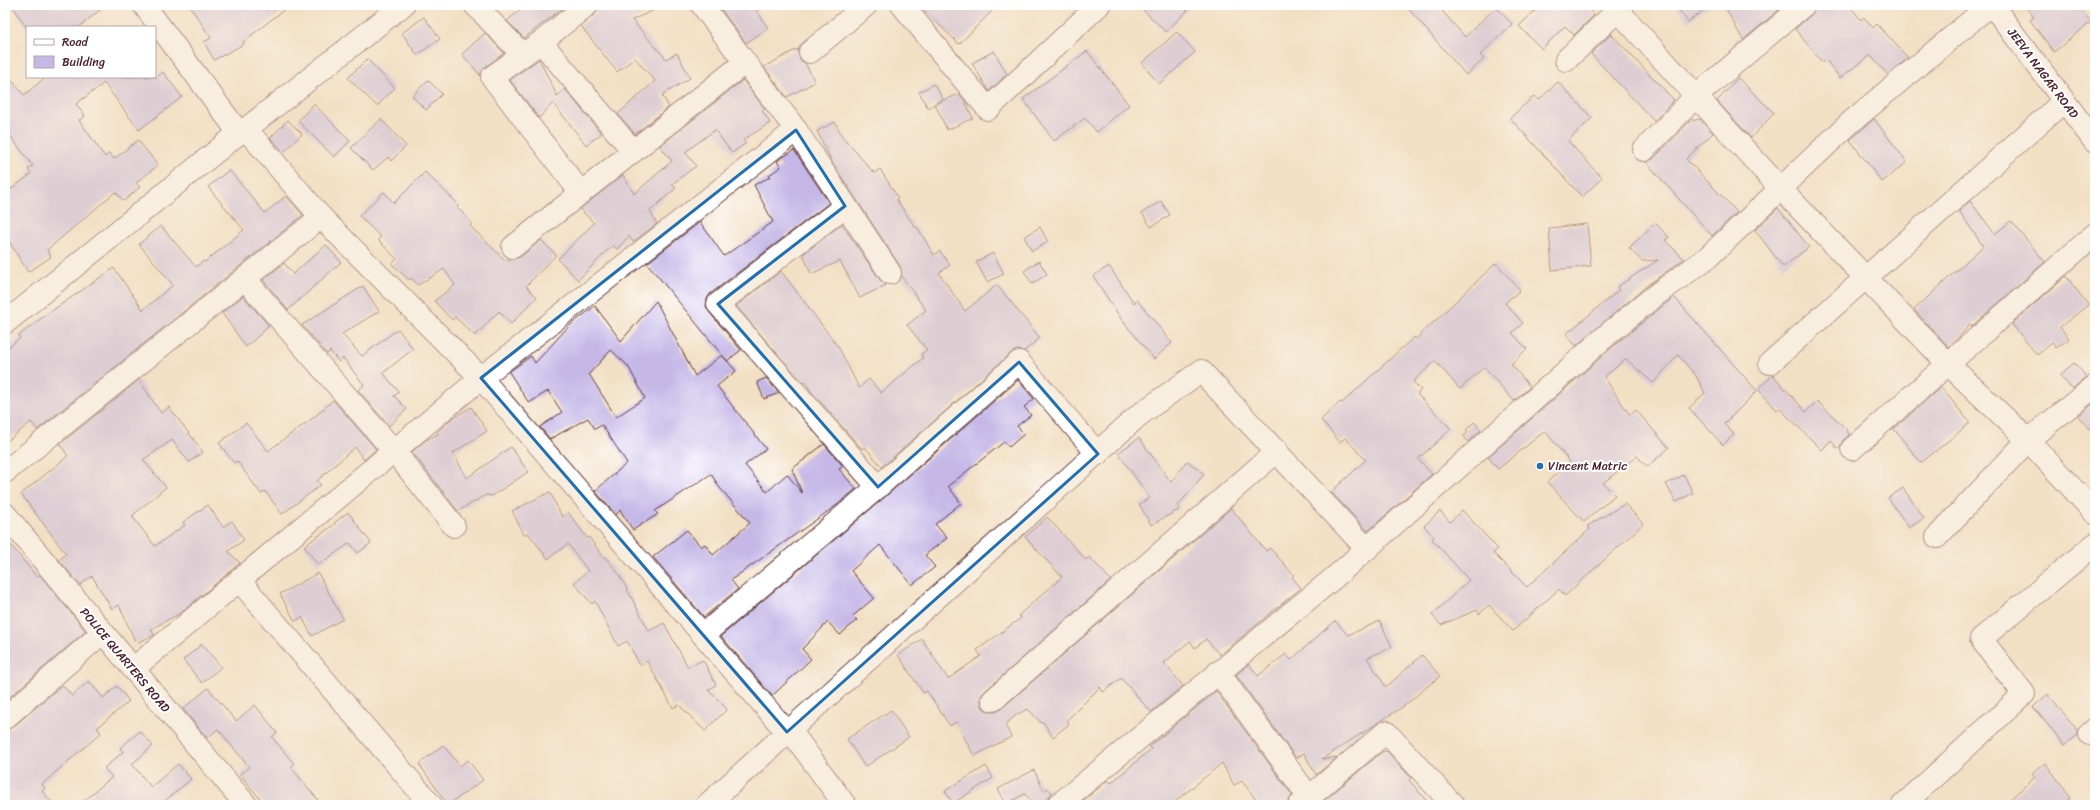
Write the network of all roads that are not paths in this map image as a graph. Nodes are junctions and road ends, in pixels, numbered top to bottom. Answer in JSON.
{"nodes":[{"id":1,"x":144,"y":5,"type":"edge"},
{"id":2,"x":403,"y":5,"type":"edge"},
{"id":3,"x":475,"y":5,"type":"edge"},
{"id":4,"x":587,"y":5,"type":"edge"},
{"id":5,"x":702,"y":5,"type":"edge"},
{"id":6,"x":866,"y":5,"type":"edge"},
{"id":7,"x":902,"y":5,"type":"edge"},
{"id":8,"x":1804,"y":5,"type":"edge"},
{"id":9,"x":1990,"y":5,"type":"edge"},
{"id":10,"x":1618,"y":7,"type":"edge"},
{"id":11,"x":1086,"y":9,"type":"edge"},
{"id":12,"x":541,"y":42,"type":"junction"},
{"id":13,"x":810,"y":52,"type":"dead end"},
{"id":14,"x":523,"y":54,"type":"junction"},
{"id":15,"x":1566,"y":60,"type":"dead end"},
{"id":16,"x":744,"y":63,"type":"junction"},
{"id":17,"x":1696,"y":97,"type":"junction"},
{"id":18,"x":2064,"y":101,"type":"junction"},
{"id":19,"x":796,"y":130,"type":"junction"},
{"id":20,"x":243,"y":131,"type":"junction"},
{"id":21,"x":2095,"y":142,"type":"edge"},
{"id":22,"x":634,"y":150,"type":"junction"},
{"id":23,"x":1644,"y":150,"type":"dead end"},
{"id":24,"x":1780,"y":188,"type":"junction"},
{"id":25,"x":581,"y":193,"type":"junction"},
{"id":26,"x":845,"y":206,"type":"junction"},
{"id":27,"x":321,"y":217,"type":"junction"},
{"id":28,"x":2095,"y":234,"type":"edge"},
{"id":29,"x":513,"y":247,"type":"dead end"},
{"id":30,"x":890,"y":272,"type":"dead end"},
{"id":31,"x":1865,"y":277,"type":"junction"},
{"id":32,"x":245,"y":279,"type":"junction"},
{"id":33,"x":5,"y":322,"type":"edge"},
{"id":34,"x":1770,"y":363,"type":"dead end"},
{"id":35,"x":1948,"y":364,"type":"junction"},
{"id":36,"x":481,"y":378,"type":"junction"},
{"id":37,"x":2095,"y":386,"type":"edge"},
{"id":38,"x":2028,"y":440,"type":"junction"},
{"id":39,"x":1852,"y":449,"type":"dead end"},
{"id":40,"x":394,"y":451,"type":"junction"},
{"id":41,"x":1277,"y":451,"type":"junction"},
{"id":42,"x":1098,"y":454,"type":"junction"},
{"id":43,"x":5,"y":472,"type":"edge"},
{"id":44,"x":878,"y":487,"type":"junction"},
{"id":45,"x":5,"y":514,"type":"edge"},
{"id":46,"x":2095,"y":514,"type":"edge"},
{"id":47,"x":454,"y":526,"type":"dead end"},
{"id":48,"x":1937,"y":537,"type":"dead end"},
{"id":49,"x":2095,"y":544,"type":"edge"},
{"id":50,"x":1366,"y":549,"type":"junction"},
{"id":51,"x":239,"y":580,"type":"junction"},
{"id":52,"x":102,"y":633,"type":"junction"},
{"id":53,"x":703,"y":634,"type":"junction"},
{"id":54,"x":133,"y":669,"type":"junction"},
{"id":55,"x":1218,"y":672,"type":"junction"},
{"id":56,"x":993,"y":700,"type":"dead end"},
{"id":57,"x":5,"y":718,"type":"edge"},
{"id":58,"x":789,"y":731,"type":"junction"},
{"id":59,"x":1304,"y":801,"type":"edge"},
{"id":60,"x":246,"y":805,"type":"edge"},
{"id":61,"x":431,"y":805,"type":"edge"},
{"id":62,"x":707,"y":805,"type":"edge"},
{"id":63,"x":845,"y":805,"type":"edge"},
{"id":64,"x":1058,"y":805,"type":"edge"},
{"id":65,"x":1453,"y":805,"type":"edge"},
{"id":66,"x":1904,"y":805,"type":"edge"}],
"edges":[{"from":1,"to":20,"type":"street"},
{"from":2,"to":20,"type":"street"},
{"from":3,"to":14,"type":"street"},
{"from":4,"to":12,"type":"street"},
{"from":5,"to":16,"type":"street"},
{"from":6,"to":13,"type":"street"},
{"from":7,"to":11,"type":"street"},
{"from":8,"to":17,"type":"street"},
{"from":9,"to":18,"type":"street","name":"JEEVA NAGAR ROAD"},
{"from":9,"to":24,"type":"street"},
{"from":10,"to":15,"type":"street"},
{"from":10,"to":17,"type":"street"},
{"from":12,"to":14,"type":"street"},
{"from":12,"to":22,"type":"street"},
{"from":14,"to":25,"type":"street"},
{"from":16,"to":19,"type":"street"},
{"from":16,"to":22,"type":"street"},
{"from":17,"to":23,"type":"street"},
{"from":17,"to":24,"type":"street"},
{"from":18,"to":21,"type":"street","name":"JEEVA NAGAR ROAD"},
{"from":18,"to":31,"type":"street"},
{"from":19,"to":26,"type":"street"},
{"from":19,"to":36,"type":"street"},
{"from":20,"to":27,"type":"street"},
{"from":20,"to":33,"type":"street"},
{"from":22,"to":25,"type":"street"},
{"from":24,"to":31,"type":"street"},
{"from":24,"to":50,"type":"street"},
{"from":25,"to":29,"type":"street"},
{"from":26,"to":30,"type":"street"},
{"from":26,"to":44,"type":"street"},
{"from":27,"to":32,"type":"street"},
{"from":27,"to":36,"type":"street"},
{"from":28,"to":35,"type":"street"},
{"from":31,"to":34,"type":"street"},
{"from":31,"to":35,"type":"street"},
{"from":32,"to":40,"type":"street"},
{"from":32,"to":43,"type":"street"},
{"from":35,"to":38,"type":"street"},
{"from":35,"to":39,"type":"street"},
{"from":36,"to":40,"type":"street"},
{"from":36,"to":53,"type":"street"},
{"from":37,"to":38,"type":"street"},
{"from":38,"to":46,"type":"street"},
{"from":38,"to":48,"type":"street"},
{"from":40,"to":47,"type":"street"},
{"from":40,"to":51,"type":"street"},
{"from":41,"to":42,"type":"street"},
{"from":41,"to":50,"type":"street"},
{"from":41,"to":56,"type":"street"},
{"from":42,"to":44,"type":"street"},
{"from":42,"to":58,"type":"street"},
{"from":44,"to":53,"type":"street"},
{"from":45,"to":52,"type":"street","name":"POLICE QUARTERS ROAD"},
{"from":49,"to":66,"type":"street"},
{"from":50,"to":55,"type":"street"},
{"from":51,"to":54,"type":"street"},
{"from":51,"to":61,"type":"street"},
{"from":52,"to":54,"type":"street","name":"POLICE QUARTERS ROAD"},
{"from":52,"to":57,"type":"street"},
{"from":53,"to":58,"type":"street"},
{"from":54,"to":60,"type":"street","name":"POLICE QUARTERS ROAD"},
{"from":55,"to":59,"type":"street"},
{"from":55,"to":64,"type":"street"},
{"from":58,"to":62,"type":"street"},
{"from":58,"to":63,"type":"street"},
{"from":59,"to":65,"type":"street"}]}
